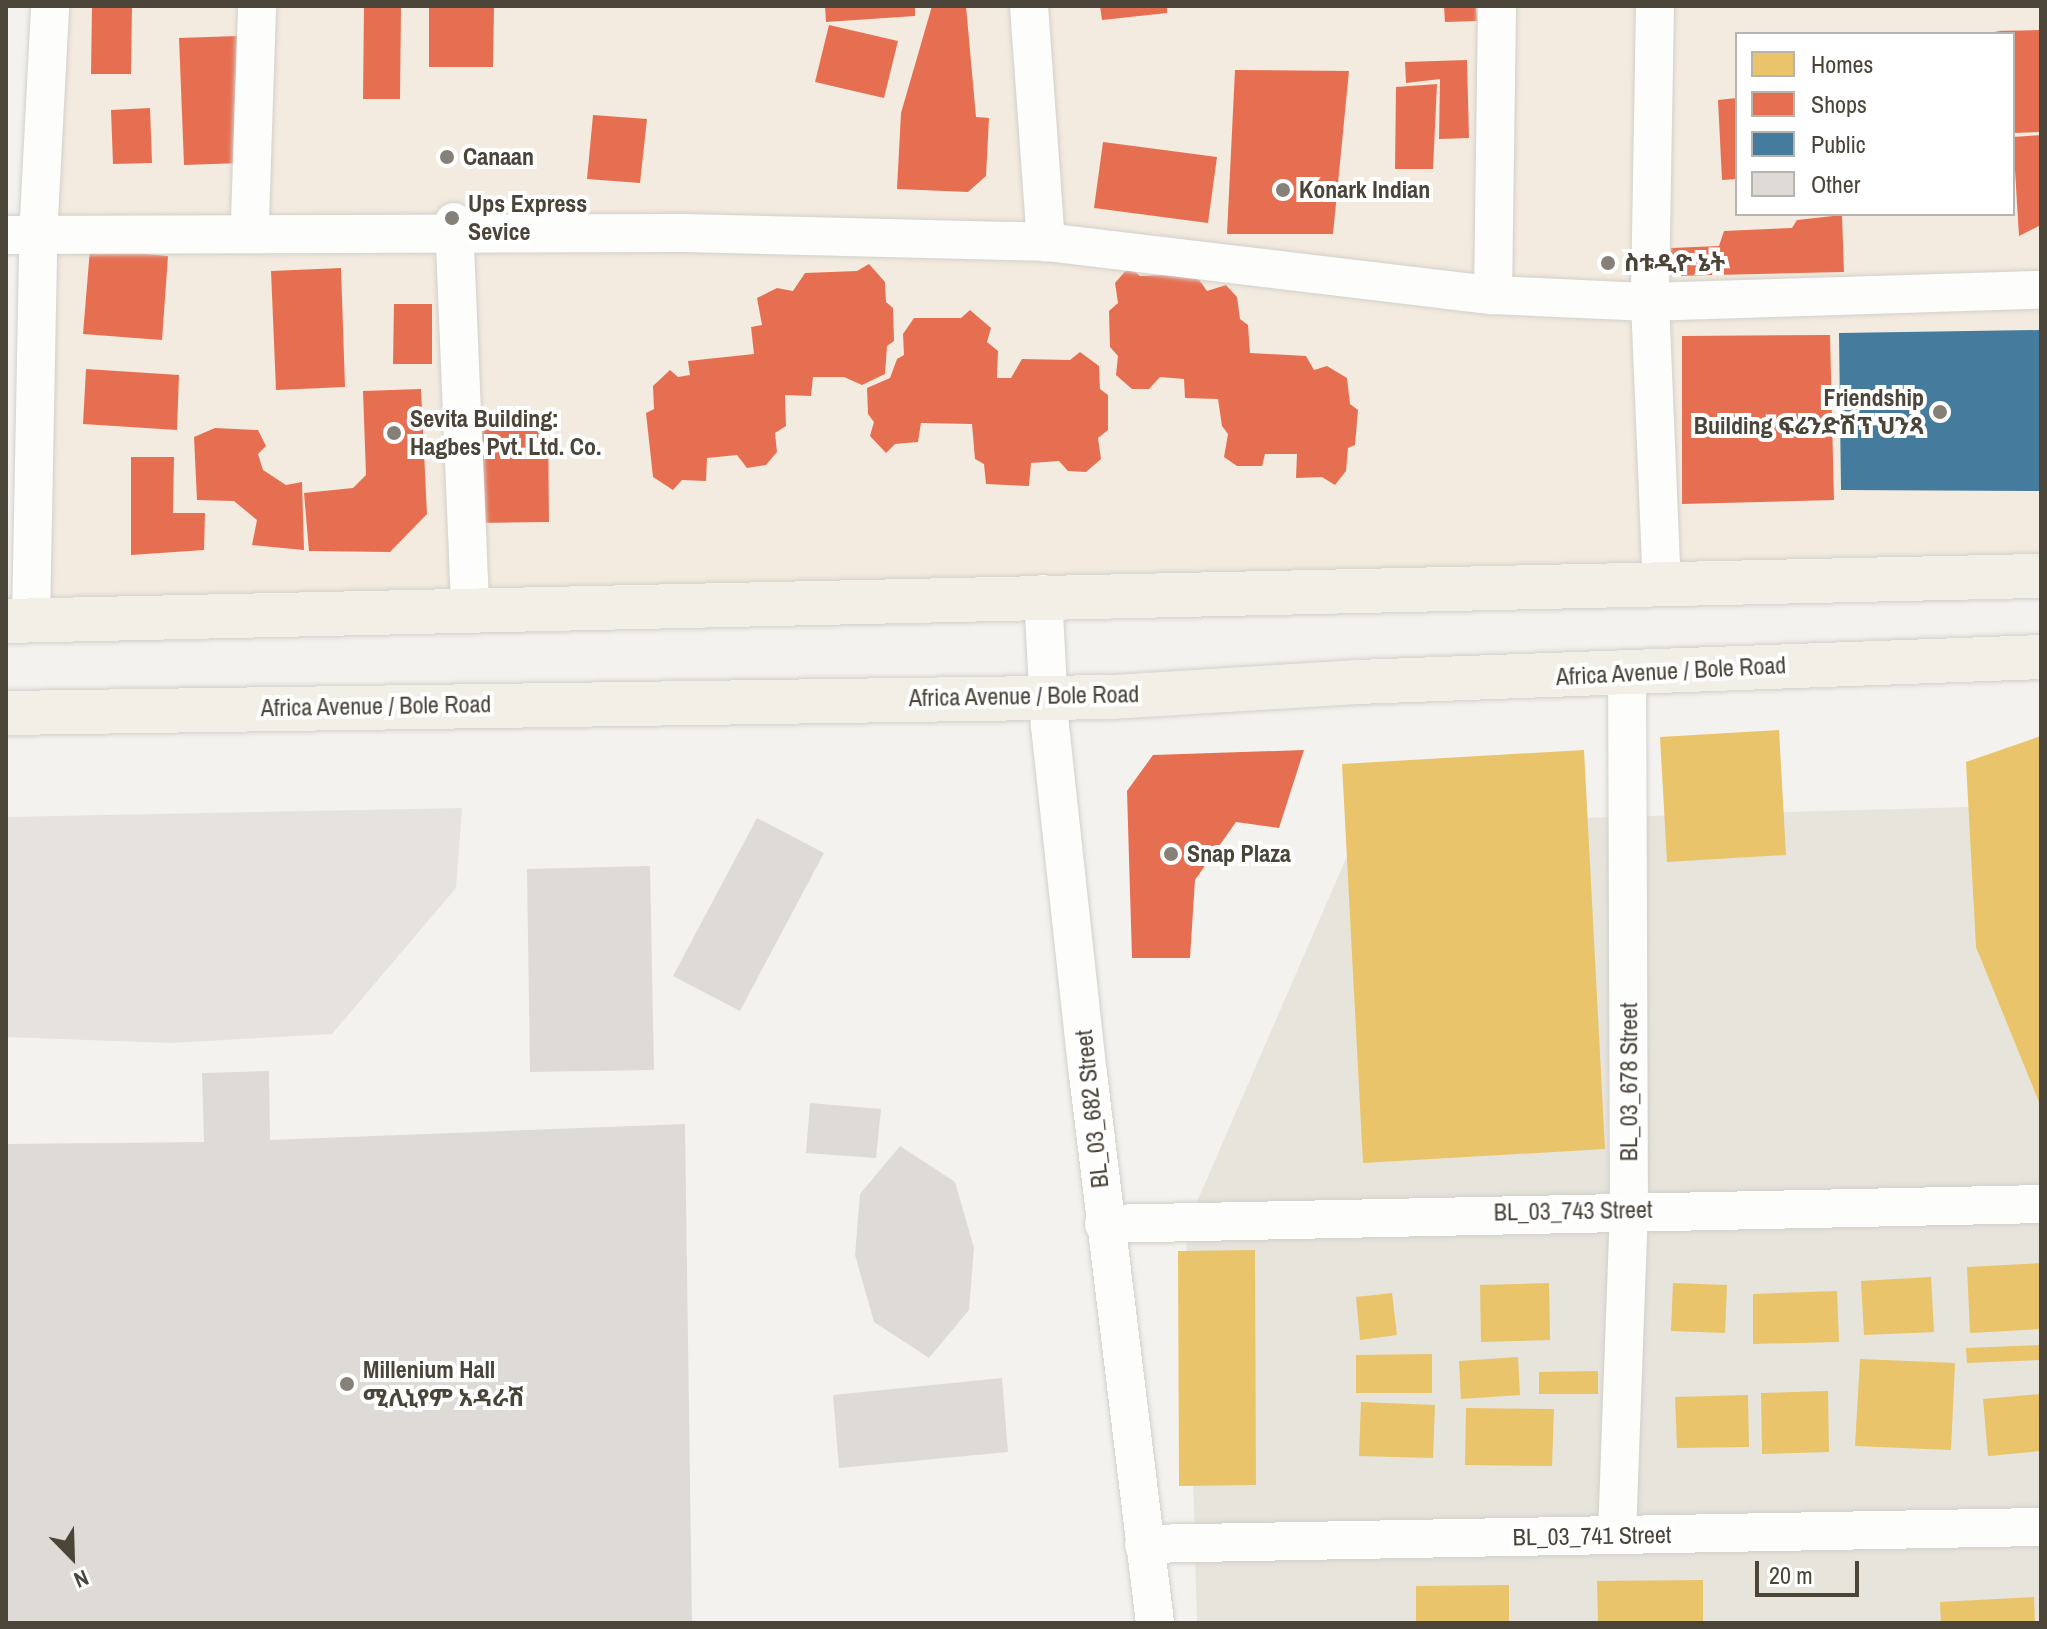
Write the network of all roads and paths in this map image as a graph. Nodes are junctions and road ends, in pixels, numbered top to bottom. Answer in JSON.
{"nodes":[{"id":1,"x":50,"y":6,"type":"edge"},
{"id":2,"x":257,"y":6,"type":"edge"},
{"id":3,"x":1029,"y":6,"type":"edge"},
{"id":4,"x":1497,"y":6,"type":"edge"},
{"id":5,"x":1655,"y":6,"type":"edge"},
{"id":6,"x":250,"y":220,"type":"junction"},
{"id":7,"x":454,"y":222,"type":"junction"},
{"id":8,"x":17,"y":228,"type":"edge"},
{"id":9,"x":1046,"y":242,"type":"junction"},
{"id":10,"x":2041,"y":290,"type":"edge"},
{"id":11,"x":1493,"y":295,"type":"junction"},
{"id":12,"x":1650,"y":302,"type":"junction"},
{"id":13,"x":2041,"y":576,"type":"edge"},
{"id":14,"x":1662,"y":584,"type":"junction"},
{"id":15,"x":1043,"y":594,"type":"junction"},
{"id":16,"x":470,"y":609,"type":"junction"},
{"id":17,"x":19,"y":620,"type":"edge"},
{"id":18,"x":2041,"y":657,"type":"edge"},
{"id":19,"x":1627,"y":676,"type":"junction"},
{"id":20,"x":1048,"y":698,"type":"junction"},
{"id":21,"x":6,"y":713,"type":"edge"},
{"id":22,"x":2041,"y":1204,"type":"edge"},
{"id":23,"x":1629,"y":1209,"type":"junction"},
{"id":24,"x":1104,"y":1224,"type":"junction"},
{"id":25,"x":2041,"y":1527,"type":"edge"},
{"id":26,"x":1617,"y":1535,"type":"junction"},
{"id":27,"x":1144,"y":1544,"type":"junction"},
{"id":28,"x":1155,"y":1623,"type":"edge"}],
"edges":[{"from":1,"to":8,"type":"street"},
{"from":2,"to":6,"type":"street"},
{"from":3,"to":9,"type":"street"},
{"from":4,"to":11,"type":"street"},
{"from":5,"to":12,"type":"street"},
{"from":6,"to":7,"type":"street"},
{"from":6,"to":8,"type":"street"},
{"from":7,"to":8,"type":"street"},
{"from":7,"to":16,"type":"street"},
{"from":8,"to":9,"type":"street"},
{"from":8,"to":17,"type":"street"},
{"from":9,"to":11,"type":"street"},
{"from":10,"to":12,"type":"street"},
{"from":11,"to":12,"type":"street"},
{"from":12,"to":14,"type":"street"},
{"from":13,"to":14,"type":"main road"},
{"from":14,"to":15,"type":"main road"},
{"from":15,"to":16,"type":"main road"},
{"from":15,"to":20,"type":"street","name":"BL_03_682 Street"},
{"from":16,"to":17,"type":"main road"},
{"from":18,"to":19,"type":"main road","name":"Africa Avenue / Bole Road"},
{"from":19,"to":20,"type":"main road","name":"Africa Avenue / Bole Road"},
{"from":19,"to":23,"type":"street","name":"BL_03_678 Street"},
{"from":20,"to":21,"type":"main road","name":"Africa Avenue / Bole Road"},
{"from":20,"to":24,"type":"street","name":"BL_03_682 Street"},
{"from":22,"to":23,"type":"street","name":"BL_03_743 Street"},
{"from":23,"to":24,"type":"street","name":"BL_03_743 Street"},
{"from":23,"to":26,"type":"street","name":"BL_03_678 Street"},
{"from":24,"to":27,"type":"street","name":"BL_03_682 Street"},
{"from":25,"to":26,"type":"street","name":"BL_03_741 Street"},
{"from":26,"to":27,"type":"street","name":"BL_03_741 Street"},
{"from":27,"to":28,"type":"street","name":"BL_03_682 Street"}]}
